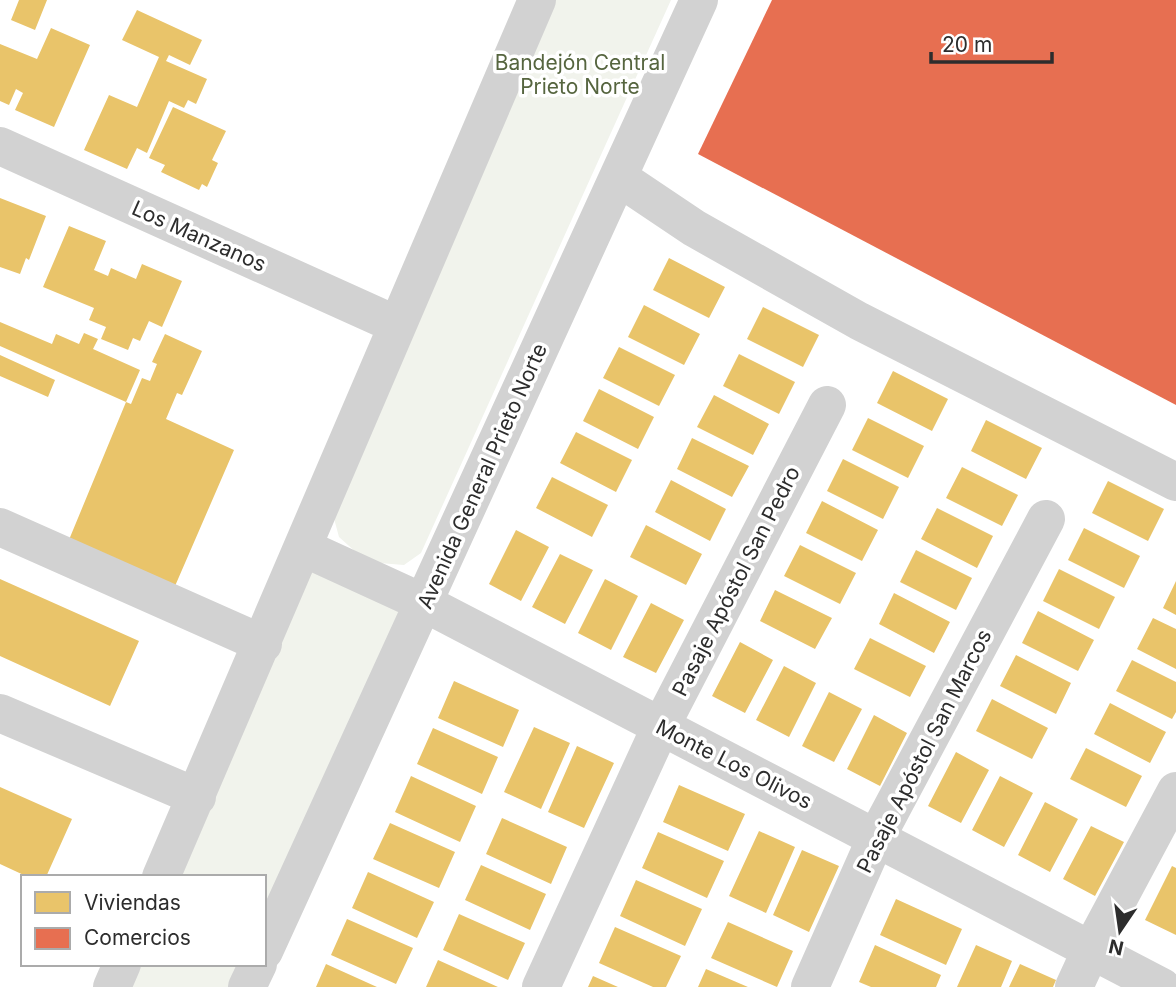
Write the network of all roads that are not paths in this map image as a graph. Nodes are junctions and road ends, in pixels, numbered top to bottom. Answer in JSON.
{"nodes":[{"id":1,"x":537,"y":0,"type":"edge"},
{"id":2,"x":699,"y":0,"type":"edge"},
{"id":3,"x":0,"y":146,"type":"edge"},
{"id":4,"x":618,"y":177,"type":"junction"},
{"id":5,"x":397,"y":325,"type":"junction"},
{"id":6,"x":827,"y":405,"type":"dead end"},
{"id":7,"x":1176,"y":482,"type":"edge"},
{"id":8,"x":1046,"y":519,"type":"dead end"},
{"id":9,"x":0,"y":527,"type":"edge"},
{"id":10,"x":304,"y":548,"type":"junction"},
{"id":11,"x":424,"y":603,"type":"junction"},
{"id":12,"x":263,"y":644,"type":"junction"},
{"id":13,"x":0,"y":713,"type":"edge"},
{"id":14,"x":661,"y":726,"type":"junction"},
{"id":15,"x":1176,"y":791,"type":"edge"},
{"id":16,"x":197,"y":797,"type":"junction"},
{"id":17,"x":876,"y":838,"type":"junction"},
{"id":18,"x":162,"y":875,"type":"edge"},
{"id":19,"x":266,"y":947,"type":"edge"},
{"id":20,"x":1091,"y":950,"type":"junction"},
{"id":21,"x":121,"y":966,"type":"edge"},
{"id":22,"x":257,"y":966,"type":"edge"},
{"id":23,"x":112,"y":987,"type":"edge"},
{"id":24,"x":247,"y":987,"type":"edge"},
{"id":25,"x":541,"y":987,"type":"edge"},
{"id":26,"x":810,"y":987,"type":"edge"},
{"id":27,"x":1074,"y":987,"type":"edge"},
{"id":28,"x":1162,"y":987,"type":"edge"}],
"edges":[{"from":1,"to":5,"type":"street"},
{"from":2,"to":4,"type":"street","name":"Avenida General Prieto Norte"},
{"from":3,"to":5,"type":"street","name":"Los Manzanos"},
{"from":4,"to":7,"type":"street"},
{"from":4,"to":11,"type":"street","name":"Avenida General Prieto Norte"},
{"from":5,"to":10,"type":"street"},
{"from":6,"to":14,"type":"street","name":"Pasaje Apóstol San Pedro"},
{"from":8,"to":17,"type":"street","name":"Pasaje Apóstol San Marcos"},
{"from":9,"to":12,"type":"street"},
{"from":10,"to":11,"type":"street","name":"Monte Los Olivos"},
{"from":10,"to":12,"type":"street"},
{"from":11,"to":14,"type":"street","name":"Monte Los Olivos"},
{"from":11,"to":19,"type":"street","name":"Avenida General Prieto Norte"},
{"from":12,"to":16,"type":"street"},
{"from":13,"to":16,"type":"street"},
{"from":14,"to":17,"type":"street","name":"Monte Los Olivos"},
{"from":14,"to":25,"type":"street","name":"Pasaje Apóstol San Pedro"},
{"from":15,"to":20,"type":"street"},
{"from":16,"to":18,"type":"street"},
{"from":17,"to":20,"type":"street","name":"Monte Los Olivos"},
{"from":17,"to":26,"type":"street","name":"Pasaje Apóstol San Marcos"},
{"from":20,"to":27,"type":"street"},
{"from":20,"to":28,"type":"street","name":"Monte Los Olivos"},
{"from":21,"to":23,"type":"street"},
{"from":22,"to":24,"type":"street"}]}
